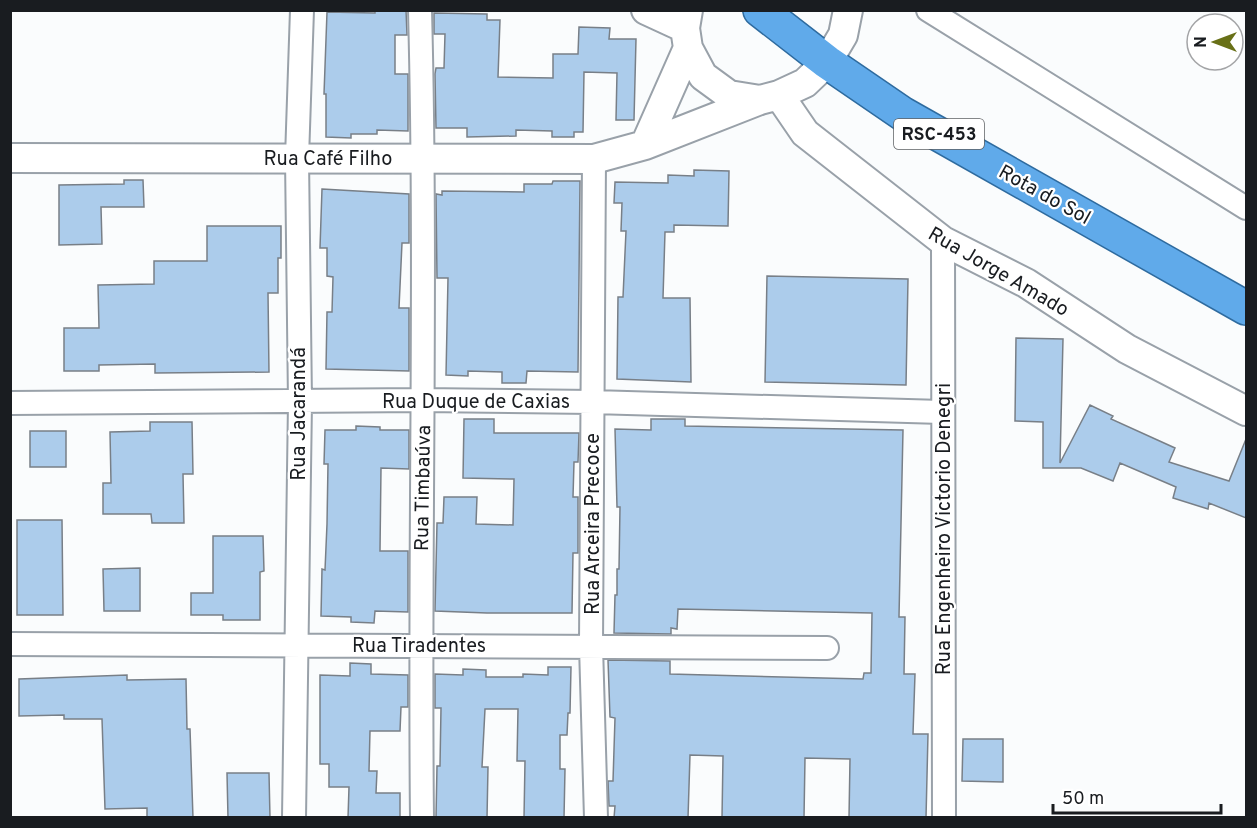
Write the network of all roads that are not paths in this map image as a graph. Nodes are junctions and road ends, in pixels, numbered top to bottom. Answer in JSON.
{"nodes":[{"id":1,"x":302,"y":10,"type":"edge"},
{"id":2,"x":420,"y":10,"type":"edge"},
{"id":3,"x":646,"y":10,"type":"edge"},
{"id":4,"x":760,"y":10,"type":"edge"},
{"id":5,"x":848,"y":10,"type":"edge"},
{"id":6,"x":928,"y":10,"type":"edge"},
{"id":7,"x":687,"y":29,"type":"edge"},
{"id":8,"x":828,"y":62,"type":"junction"},
{"id":9,"x":770,"y":98,"type":"junction"},
{"id":10,"x":645,"y":146,"type":"junction"},
{"id":11,"x":10,"y":158,"type":"edge"},
{"id":12,"x":297,"y":158,"type":"junction"},
{"id":13,"x":424,"y":158,"type":"junction"},
{"id":14,"x":594,"y":159,"type":"junction"},
{"id":15,"x":1246,"y":208,"type":"edge"},
{"id":16,"x":943,"y":242,"type":"junction"},
{"id":17,"x":1246,"y":308,"type":"edge"},
{"id":18,"x":422,"y":400,"type":"junction"},
{"id":19,"x":300,"y":402,"type":"junction"},
{"id":20,"x":593,"y":402,"type":"junction"},
{"id":21,"x":10,"y":403,"type":"edge"},
{"id":22,"x":1246,"y":411,"type":"edge"},
{"id":23,"x":942,"y":412,"type":"junction"},
{"id":24,"x":10,"y":644,"type":"edge"},
{"id":25,"x":296,"y":645,"type":"junction"},
{"id":26,"x":420,"y":645,"type":"junction"},
{"id":27,"x":591,"y":646,"type":"junction"},
{"id":28,"x":828,"y":648,"type":"dead end"},
{"id":29,"x":294,"y":818,"type":"edge"},
{"id":30,"x":422,"y":818,"type":"edge"},
{"id":31,"x":596,"y":818,"type":"edge"},
{"id":32,"x":944,"y":818,"type":"edge"}],
"edges":[{"from":1,"to":12,"type":"street","name":"Rua Jacarandá"},
{"from":2,"to":13,"type":"street","name":"Rua Timbaúva"},
{"from":3,"to":7,"type":"street"},
{"from":4,"to":8,"type":"highway","name":"Rota do Sol","number":"RSC-453"},
{"from":5,"to":8,"type":"street","name":"Rua Café Filho"},
{"from":6,"to":15,"type":"street"},
{"from":7,"to":9,"type":"street"},
{"from":7,"to":10,"type":"street"},
{"from":8,"to":9,"type":"street","name":"Rua Café Filho"},
{"from":8,"to":17,"type":"highway","name":"Rota do Sol","number":"RSC-453"},
{"from":9,"to":10,"type":"street","name":"Rua Café Filho"},
{"from":9,"to":16,"type":"street","name":"Rua Jorge Amado"},
{"from":10,"to":14,"type":"street","name":"Rua Café Filho"},
{"from":11,"to":12,"type":"street","name":"Rua Café Filho"},
{"from":12,"to":13,"type":"street","name":"Rua Café Filho"},
{"from":12,"to":19,"type":"street","name":"Rua Jacarandá"},
{"from":13,"to":14,"type":"street","name":"Rua Café Filho"},
{"from":13,"to":18,"type":"street","name":"Rua Timbaúva"},
{"from":14,"to":20,"type":"street","name":"Rua Arceira Precoce"},
{"from":16,"to":22,"type":"street","name":"Rua Jorge Amado"},
{"from":16,"to":23,"type":"street","name":"Rua Engenheiro Victorio Denegri"},
{"from":18,"to":19,"type":"street","name":"Rua Duque de Caxias"},
{"from":18,"to":20,"type":"street","name":"Rua Duque de Caxias"},
{"from":18,"to":26,"type":"street","name":"Rua Timbaúva"},
{"from":19,"to":21,"type":"street","name":"Rua Duque de Caxias"},
{"from":19,"to":25,"type":"street","name":"Rua Jacarandá"},
{"from":20,"to":23,"type":"street","name":"Rua Duque de Caxias"},
{"from":20,"to":27,"type":"street","name":"Rua Arceira Precoce"},
{"from":23,"to":32,"type":"street","name":"Rua Engenheiro Victorio Denegri"},
{"from":24,"to":25,"type":"street","name":"Rua Tiradentes"},
{"from":25,"to":26,"type":"street","name":"Rua Tiradentes"},
{"from":25,"to":29,"type":"street","name":"Rua Jacarandá"},
{"from":26,"to":27,"type":"street","name":"Rua Tiradentes"},
{"from":26,"to":30,"type":"street","name":"Rua Timbaúva"},
{"from":27,"to":28,"type":"street","name":"Rua Tiradentes"},
{"from":27,"to":31,"type":"street","name":"Rua Arceira Precoce"}]}
